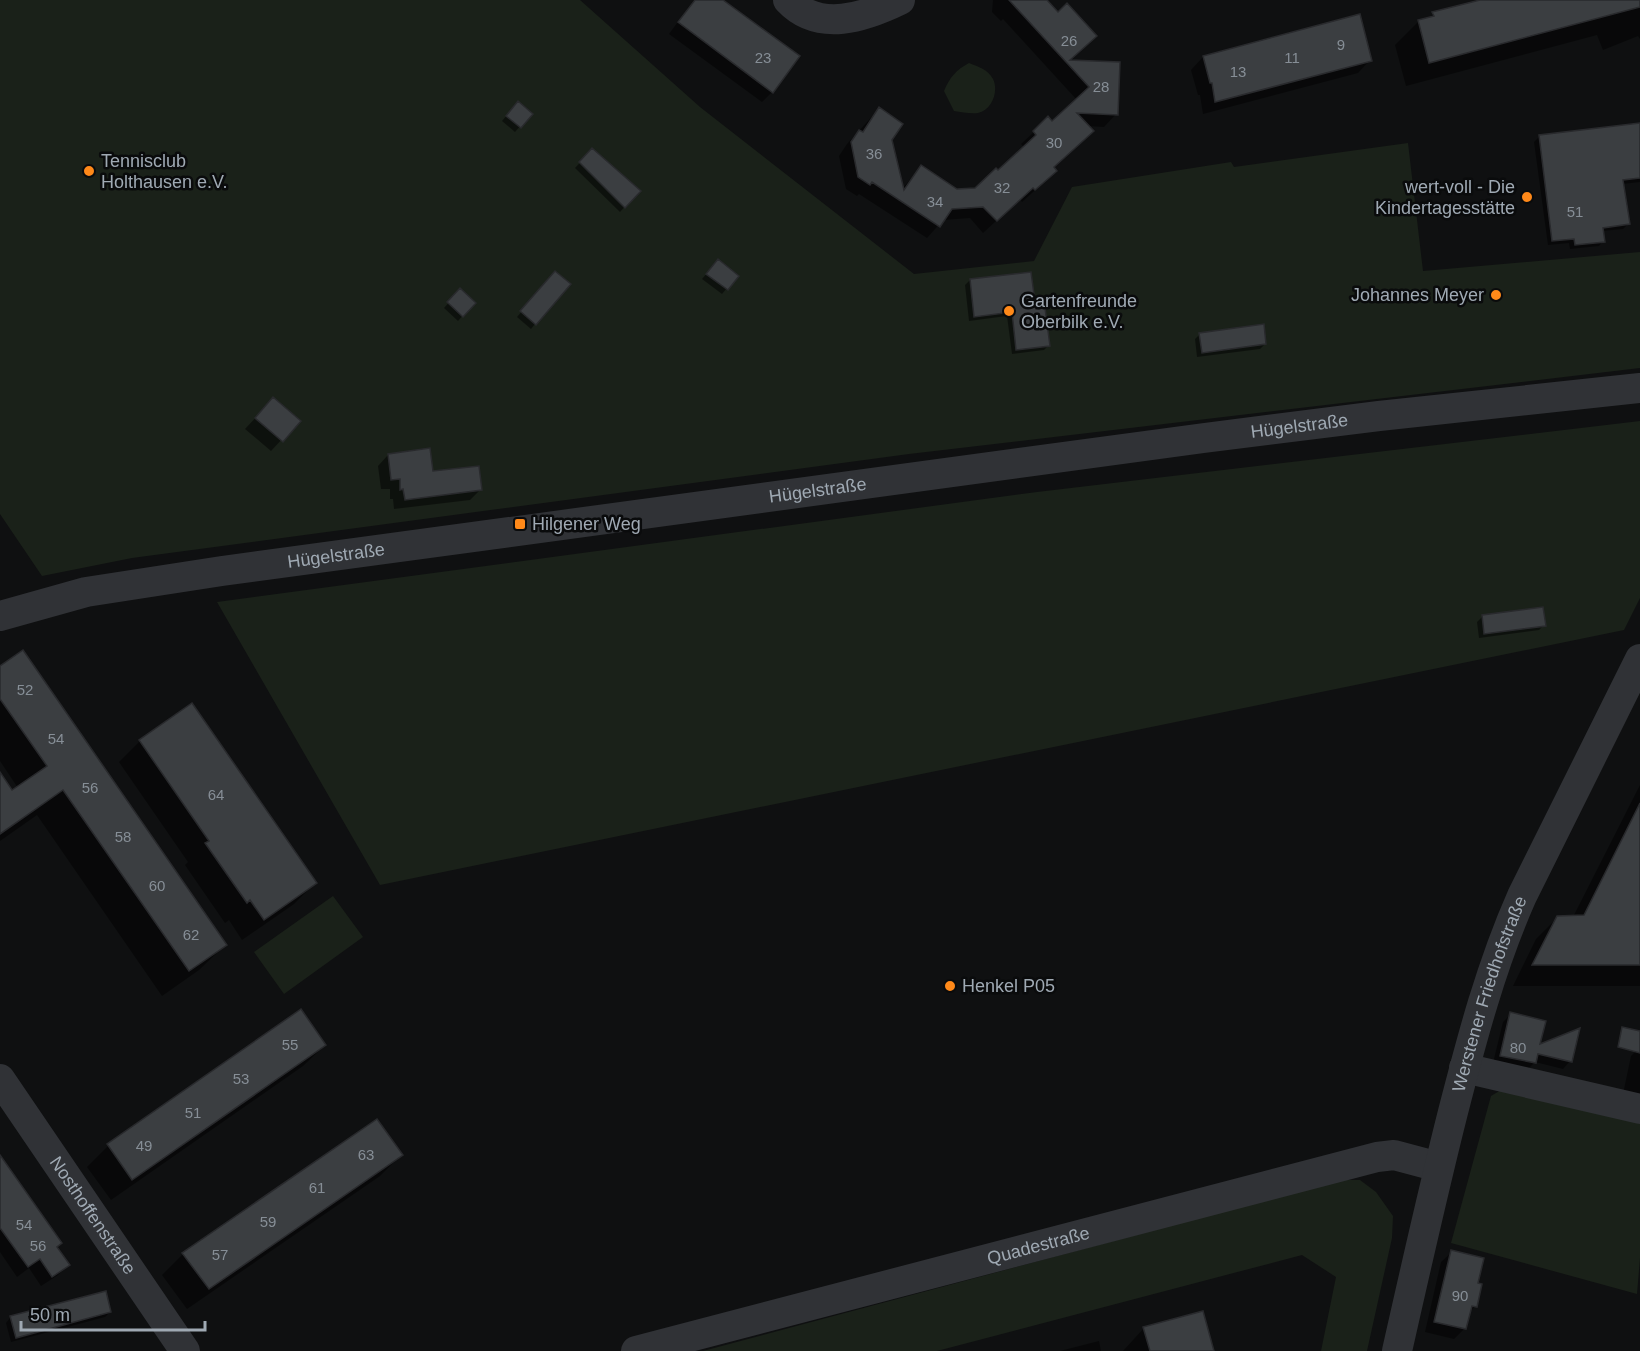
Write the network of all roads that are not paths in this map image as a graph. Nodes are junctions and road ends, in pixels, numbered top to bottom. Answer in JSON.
{"nodes":[{"id":1,"x":788,"y":0,"type":"edge"},
{"id":2,"x":900,"y":0,"type":"edge"},
{"id":3,"x":1640,"y":388,"type":"edge"},
{"id":4,"x":0,"y":616,"type":"edge"},
{"id":5,"x":1640,"y":659,"type":"edge"},
{"id":6,"x":1464,"y":1068,"type":"junction"},
{"id":7,"x":0,"y":1080,"type":"edge"},
{"id":8,"x":1640,"y":1109,"type":"edge"},
{"id":9,"x":1439,"y":1167,"type":"junction"},
{"id":10,"x":185,"y":1351,"type":"edge"},
{"id":11,"x":636,"y":1351,"type":"edge"},
{"id":12,"x":1397,"y":1351,"type":"edge"}],
"edges":[{"from":1,"to":2,"type":"street"},
{"from":3,"to":4,"type":"street","name":"Hügelstraße"},
{"from":5,"to":6,"type":"street","name":"Werstener Friedhofstraße"},
{"from":6,"to":8,"type":"street"},
{"from":6,"to":9,"type":"street","name":"Werstener Friedhofstraße"},
{"from":7,"to":10,"type":"street","name":"Nosthoffenstraße"},
{"from":9,"to":11,"type":"street","name":"Quadestraße"},
{"from":9,"to":12,"type":"street","name":"Werstener Friedhofstraße"}]}
